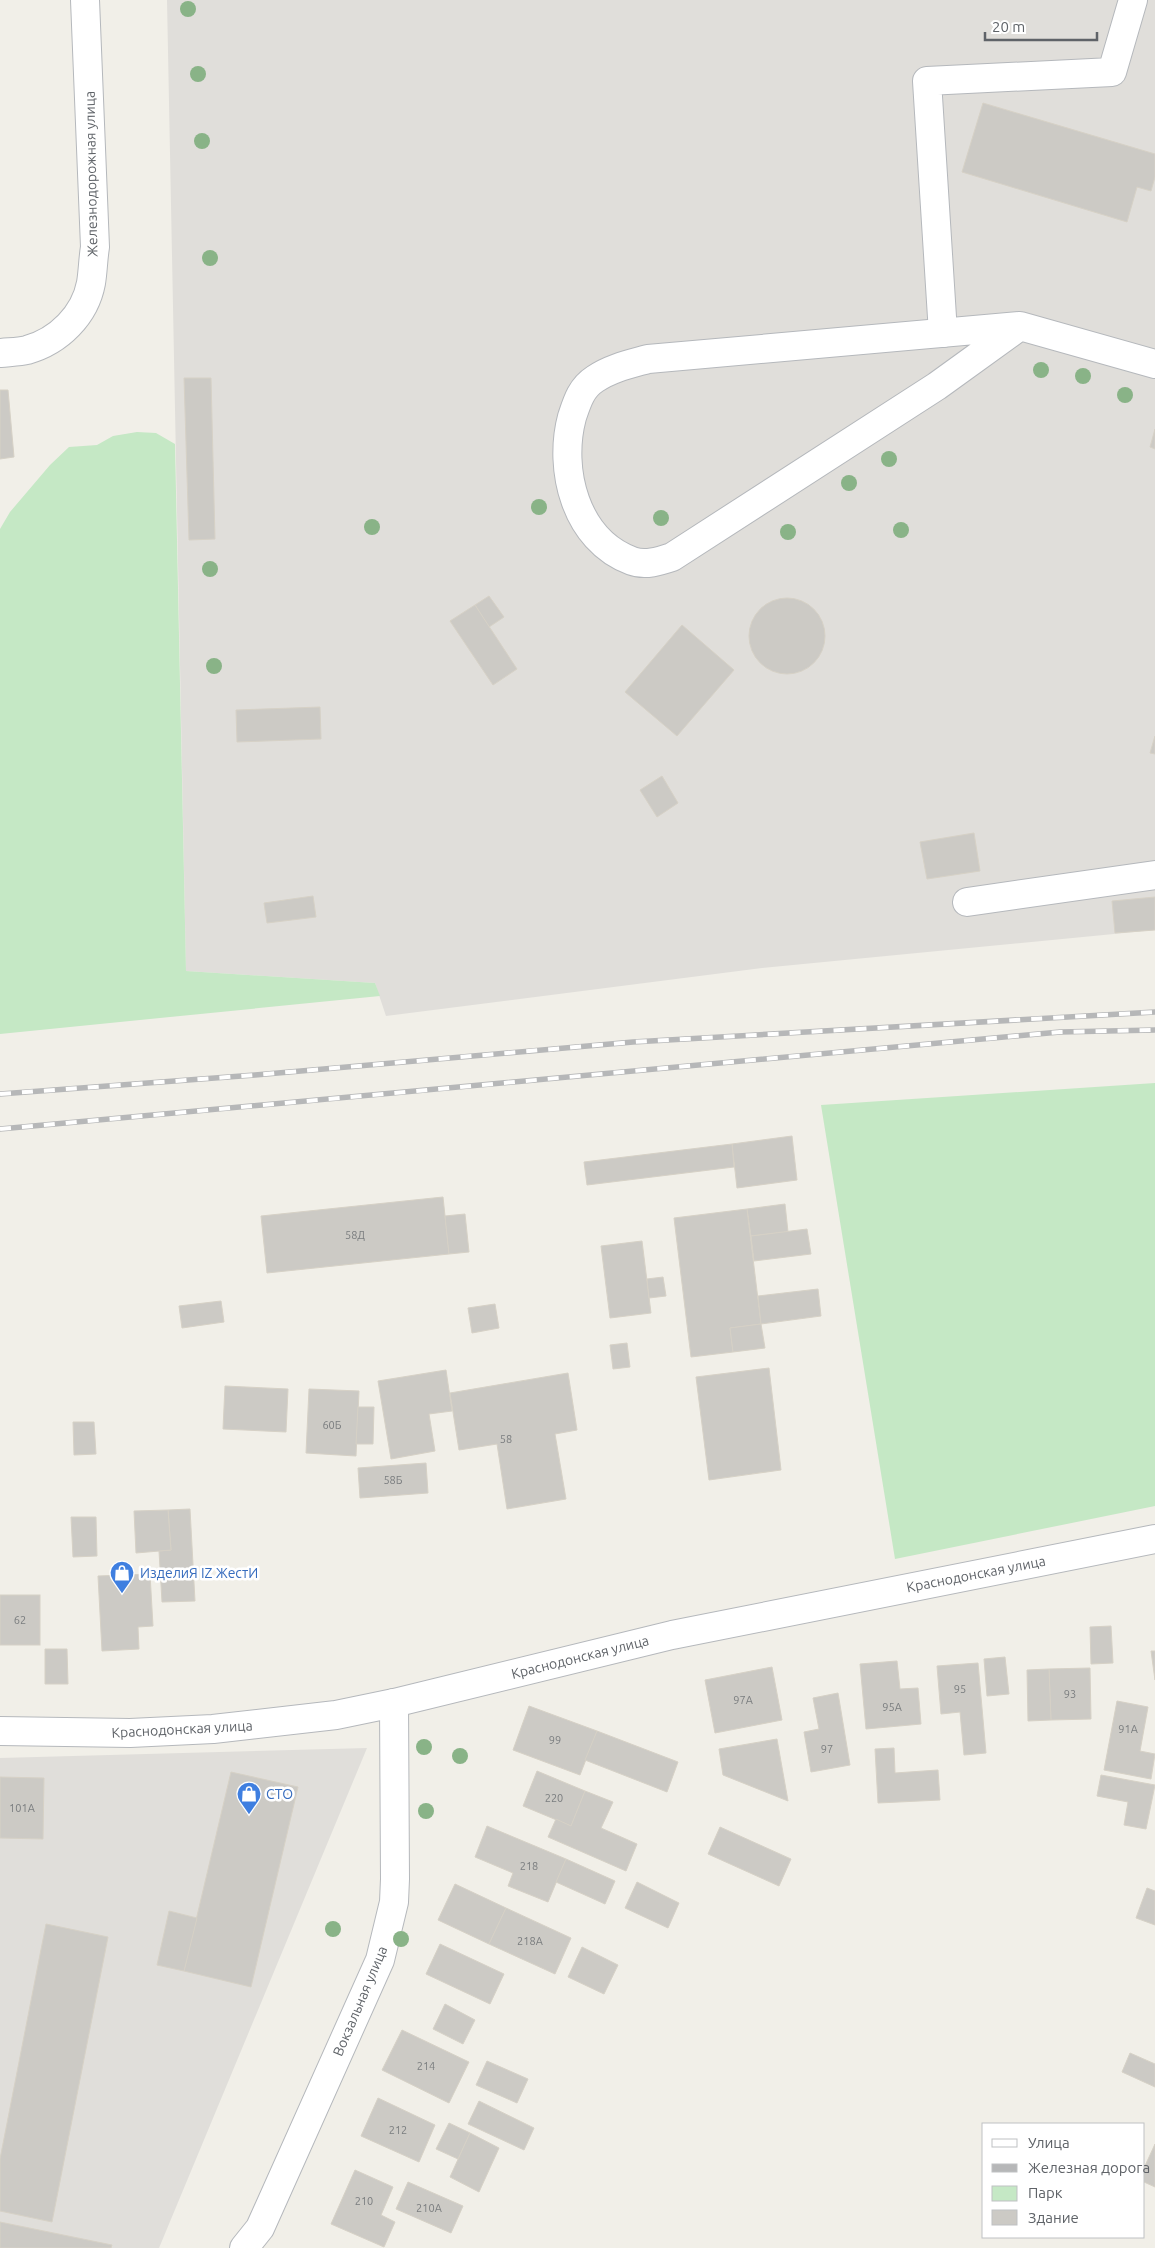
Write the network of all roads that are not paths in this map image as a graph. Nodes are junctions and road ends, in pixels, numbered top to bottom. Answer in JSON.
{"nodes":[{"id":1,"x":85,"y":0,"type":"edge"},
{"id":2,"x":1133,"y":0,"type":"edge"},
{"id":3,"x":1020,"y":326,"type":"junction"},
{"id":4,"x":943,"y":333,"type":"junction"},
{"id":5,"x":0,"y":353,"type":"edge"},
{"id":6,"x":1155,"y":364,"type":"edge"},
{"id":7,"x":1155,"y":875,"type":"edge"},
{"id":8,"x":967,"y":902,"type":"dead end"},
{"id":9,"x":1155,"y":1538,"type":"edge"},
{"id":10,"x":394,"y":1703,"type":"junction"},
{"id":11,"x":0,"y":1731,"type":"edge"},
{"id":12,"x":244,"y":2248,"type":"edge"}],
"edges":[{"from":1,"to":5,"type":"street","name":"Железнодорожная улица"},
{"from":2,"to":4,"type":"street"},
{"from":3,"to":4,"type":"street"},
{"from":3,"to":4,"type":"street"},
{"from":3,"to":6,"type":"street"},
{"from":7,"to":8,"type":"street"},
{"from":9,"to":10,"type":"street","name":"Краснодонская улица"},
{"from":10,"to":11,"type":"street","name":"Краснодонская улица"},
{"from":10,"to":12,"type":"street","name":"Вокзальная улица"}]}
